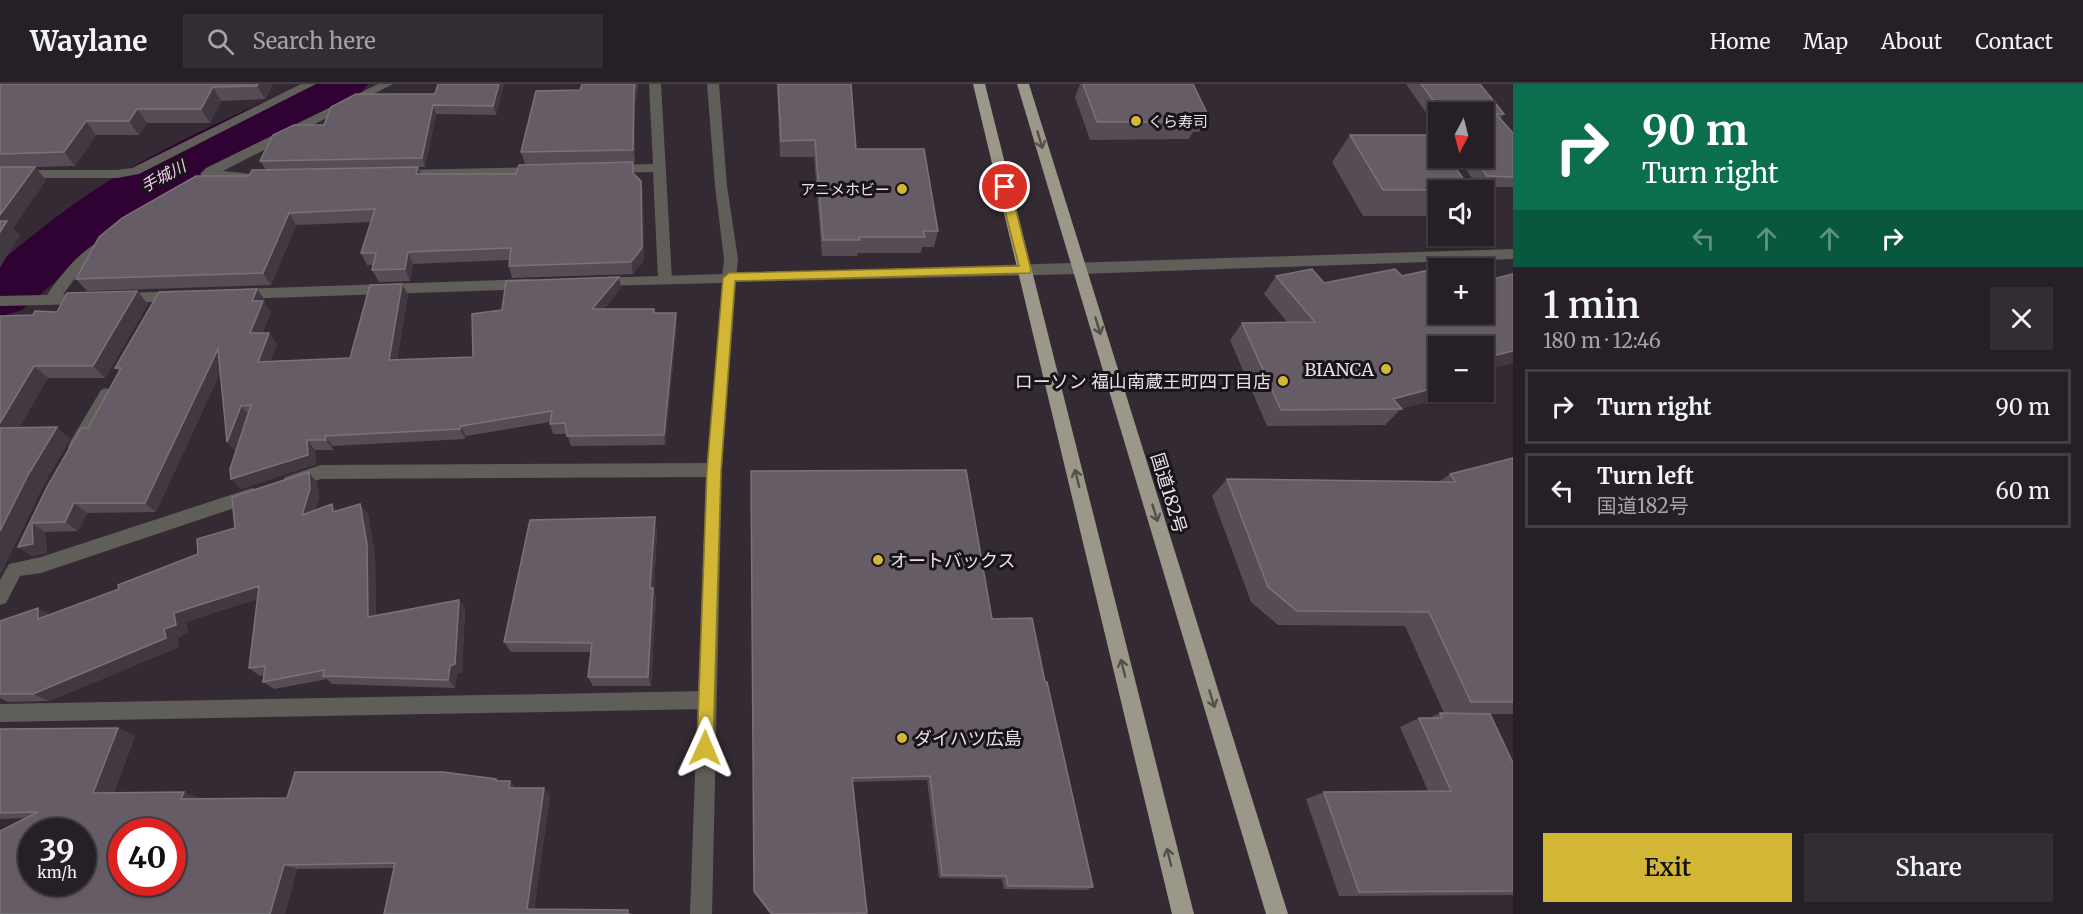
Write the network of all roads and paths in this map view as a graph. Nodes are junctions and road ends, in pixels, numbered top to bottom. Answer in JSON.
{"nodes":[{"id":1,"x":310,"y":84,"type":"edge"},
{"id":2,"x":387,"y":84,"type":"edge"},
{"id":3,"x":655,"y":84,"type":"edge"},
{"id":4,"x":713,"y":84,"type":"edge"},
{"id":5,"x":978,"y":84,"type":"edge"},
{"id":6,"x":1023,"y":84,"type":"edge"},
{"id":7,"x":660,"y":168,"type":"junction"},
{"id":8,"x":600,"y":170,"type":"edge"},
{"id":9,"x":210,"y":171,"type":"junction"},
{"id":10,"x":552,"y":171,"type":"edge"},
{"id":11,"x":0,"y":174,"type":"edge"},
{"id":12,"x":385,"y":174,"type":"edge"},
{"id":13,"x":265,"y":176,"type":"edge"},
{"id":14,"x":190,"y":183,"type":"edge"},
{"id":15,"x":115,"y":236,"type":"edge"},
{"id":16,"x":1513,"y":254,"type":"edge"},
{"id":17,"x":1081,"y":269,"type":"junction"},
{"id":18,"x":1026,"y":270,"type":"junction"},
{"id":19,"x":729,"y":278,"type":"junction"},
{"id":20,"x":665,"y":279,"type":"junction"},
{"id":21,"x":582,"y":282,"type":"edge"},
{"id":22,"x":546,"y":283,"type":"edge"},
{"id":23,"x":231,"y":295,"type":"edge"},
{"id":24,"x":196,"y":296,"type":"edge"},
{"id":25,"x":162,"y":297,"type":"junction"},
{"id":26,"x":51,"y":300,"type":"junction"},
{"id":27,"x":0,"y":301,"type":"edge"},
{"id":28,"x":150,"y":318,"type":"edge"},
{"id":29,"x":115,"y":379,"type":"edge"},
{"id":30,"x":68,"y":462,"type":"edge"},
{"id":31,"x":714,"y":470,"type":"junction"},
{"id":32,"x":24,"y":550,"type":"edge"},
{"id":33,"x":15,"y":569,"type":"junction"},
{"id":34,"x":0,"y":597,"type":"edge"},
{"id":35,"x":706,"y":700,"type":"junction"},
{"id":36,"x":0,"y":713,"type":"edge"},
{"id":37,"x":701,"y":914,"type":"edge"},
{"id":38,"x":1183,"y":914,"type":"edge"},
{"id":39,"x":1277,"y":914,"type":"edge"}],
"edges":[{"from":1,"to":11,"type":"street"},
{"from":2,"to":9,"type":"street"},
{"from":3,"to":7,"type":"street"},
{"from":4,"to":19,"type":"street"},
{"from":5,"to":18,"type":"highway"},
{"from":6,"to":17,"type":"highway","name":"国道182号","one_way":true},
{"from":7,"to":8,"type":"street"},
{"from":7,"to":20,"type":"street"},
{"from":9,"to":13,"type":"street"},
{"from":9,"to":14,"type":"street"},
{"from":10,"to":12,"type":"street"},
{"from":15,"to":26,"type":"street"},
{"from":16,"to":17,"type":"street"},
{"from":17,"to":18,"type":"street"},
{"from":17,"to":39,"type":"highway","name":"国道182号","one_way":true},
{"from":18,"to":19,"type":"street"},
{"from":38,"to":18,"type":"highway","one_way":true},
{"from":19,"to":20,"type":"street"},
{"from":19,"to":31,"type":"street"},
{"from":20,"to":21,"type":"street"},
{"from":22,"to":23,"type":"street"},
{"from":24,"to":25,"type":"street"},
{"from":25,"to":26,"type":"street"},
{"from":25,"to":28,"type":"street"},
{"from":26,"to":27,"type":"street"},
{"from":29,"to":30,"type":"street"},
{"from":31,"to":33,"type":"street"},
{"from":31,"to":35,"type":"street"},
{"from":32,"to":33,"type":"street"},
{"from":33,"to":34,"type":"street"},
{"from":35,"to":36,"type":"street"},
{"from":35,"to":37,"type":"street"}]}
